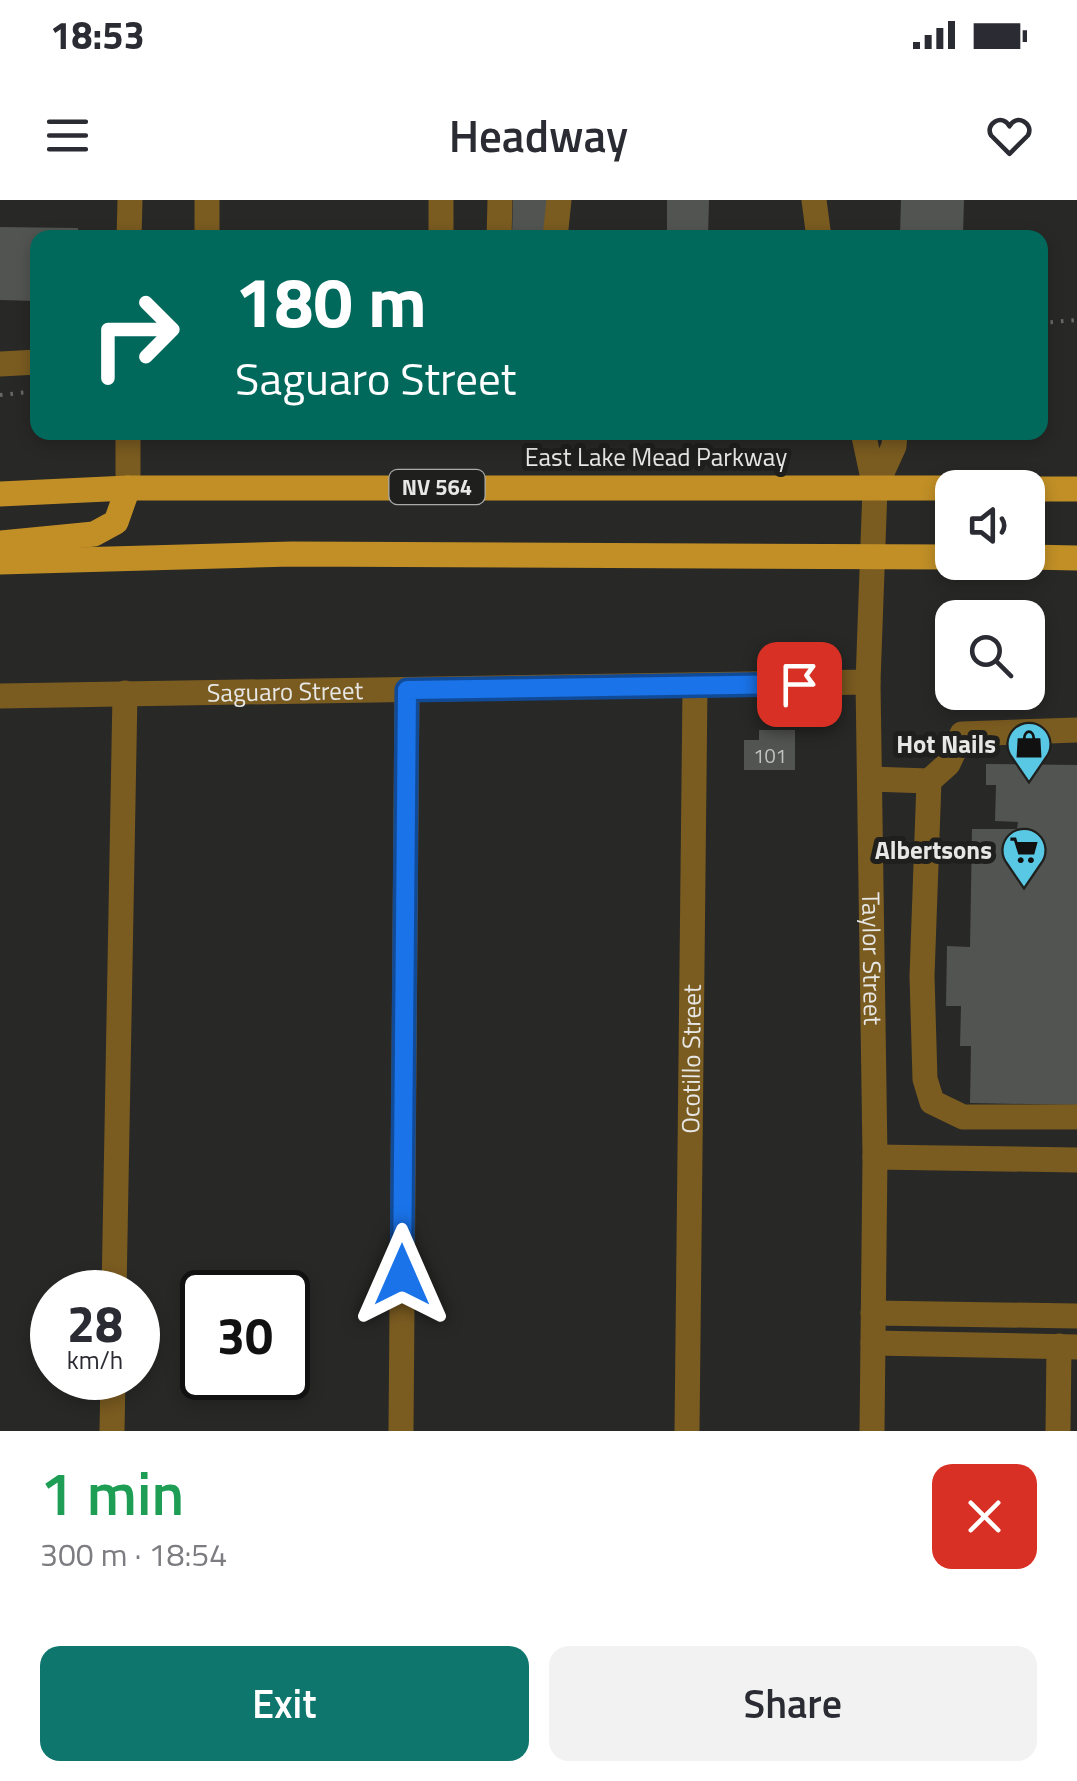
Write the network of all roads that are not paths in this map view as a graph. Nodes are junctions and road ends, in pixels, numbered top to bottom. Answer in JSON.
{"nodes":[{"id":1,"x":130,"y":200,"type":"edge"},
{"id":2,"x":207,"y":200,"type":"edge"},
{"id":3,"x":442,"y":200,"type":"edge"},
{"id":4,"x":500,"y":200,"type":"edge"},
{"id":5,"x":559,"y":200,"type":"edge"},
{"id":6,"x":814,"y":200,"type":"edge"},
{"id":7,"x":129,"y":230,"type":"edge"},
{"id":8,"x":207,"y":230,"type":"edge"},
{"id":9,"x":441,"y":230,"type":"edge"},
{"id":10,"x":499,"y":230,"type":"edge"},
{"id":11,"x":556,"y":230,"type":"edge"},
{"id":12,"x":818,"y":230,"type":"edge"},
{"id":13,"x":30,"y":362,"type":"edge"},
{"id":14,"x":0,"y":364,"type":"edge"},
{"id":15,"x":128,"y":440,"type":"edge"},
{"id":16,"x":865,"y":440,"type":"edge"},
{"id":17,"x":894,"y":440,"type":"edge"},
{"id":18,"x":128,"y":488,"type":"junction"},
{"id":19,"x":875,"y":488,"type":"junction"},
{"id":20,"x":935,"y":488,"type":"edge"},
{"id":21,"x":1045,"y":488,"type":"edge"},
{"id":22,"x":1077,"y":489,"type":"edge"},
{"id":23,"x":0,"y":494,"type":"edge"},
{"id":24,"x":0,"y":544,"type":"edge"},
{"id":25,"x":872,"y":556,"type":"junction"},
{"id":26,"x":935,"y":557,"type":"edge"},
{"id":27,"x":1045,"y":557,"type":"edge"},
{"id":28,"x":1077,"y":558,"type":"edge"},
{"id":29,"x":0,"y":562,"type":"edge"},
{"id":30,"x":868,"y":682,"type":"junction"},
{"id":31,"x":695,"y":687,"type":"junction"},
{"id":32,"x":407,"y":690,"type":"junction"},
{"id":33,"x":124,"y":693,"type":"junction"},
{"id":34,"x":0,"y":696,"type":"edge"},
{"id":35,"x":1077,"y":730,"type":"edge"},
{"id":36,"x":870,"y":779,"type":"junction"},
{"id":37,"x":928,"y":781,"type":"junction"},
{"id":38,"x":1077,"y":1117,"type":"edge"},
{"id":39,"x":876,"y":1158,"type":"junction"},
{"id":40,"x":1077,"y":1160,"type":"edge"},
{"id":41,"x":114,"y":1270,"type":"edge"},
{"id":42,"x":874,"y":1313,"type":"junction"},
{"id":43,"x":1077,"y":1316,"type":"edge"},
{"id":44,"x":873,"y":1343,"type":"junction"},
{"id":45,"x":1068,"y":1347,"type":"edge"},
{"id":46,"x":113,"y":1400,"type":"edge"},
{"id":47,"x":112,"y":1431,"type":"edge"},
{"id":48,"x":401,"y":1431,"type":"edge"},
{"id":49,"x":687,"y":1431,"type":"edge"},
{"id":50,"x":872,"y":1431,"type":"edge"},
{"id":51,"x":1058,"y":1431,"type":"edge"}],
"edges":[{"from":1,"to":7,"type":"street"},
{"from":2,"to":8,"type":"street"},
{"from":3,"to":9,"type":"street"},
{"from":4,"to":10,"type":"street"},
{"from":5,"to":11,"type":"street"},
{"from":6,"to":12,"type":"street"},
{"from":13,"to":14,"type":"street"},
{"from":15,"to":18,"type":"street"},
{"from":16,"to":19,"type":"street"},
{"from":17,"to":19,"type":"street"},
{"from":18,"to":19,"type":"main road","name":"East Lake Mead Parkway","number":"NV 564"},
{"from":18,"to":23,"type":"main road","name":"East Lake Mead Parkway","number":"NV 564"},
{"from":18,"to":24,"type":"main road"},
{"from":19,"to":20,"type":"main road","name":"East Lake Mead Parkway","number":"NV 564"},
{"from":19,"to":25,"type":"street","name":"Taylor Street"},
{"from":21,"to":22,"type":"main road"},
{"from":25,"to":26,"type":"main road"},
{"from":25,"to":29,"type":"main road"},
{"from":25,"to":30,"type":"street","name":"Taylor Street"},
{"from":27,"to":28,"type":"main road"},
{"from":30,"to":31,"type":"street","name":"Saguaro Street"},
{"from":30,"to":36,"type":"street","name":"Taylor Street"},
{"from":31,"to":32,"type":"street","name":"Saguaro Street"},
{"from":31,"to":49,"type":"street","name":"Ocotillo Street"},
{"from":32,"to":33,"type":"street","name":"Saguaro Street"},
{"from":32,"to":48,"type":"street"},
{"from":33,"to":34,"type":"street","name":"Saguaro Street"},
{"from":33,"to":41,"type":"street"},
{"from":35,"to":37,"type":"street"},
{"from":36,"to":37,"type":"street"},
{"from":36,"to":39,"type":"street","name":"Taylor Street"},
{"from":37,"to":38,"type":"street"},
{"from":39,"to":40,"type":"street"},
{"from":39,"to":42,"type":"street","name":"Taylor Street"},
{"from":42,"to":43,"type":"street"},
{"from":42,"to":44,"type":"street","name":"Taylor Street"},
{"from":44,"to":45,"type":"street"},
{"from":44,"to":50,"type":"street","name":"Taylor Street"},
{"from":45,"to":51,"type":"street"},
{"from":46,"to":47,"type":"street"}]}
